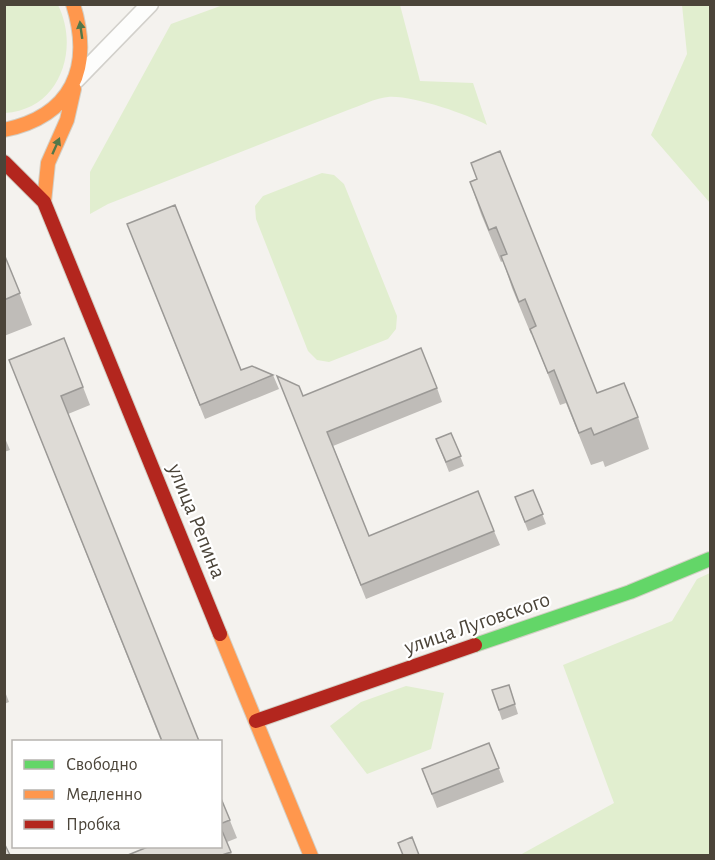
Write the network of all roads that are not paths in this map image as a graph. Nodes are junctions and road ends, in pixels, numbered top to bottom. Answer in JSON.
{"nodes":[{"id":1,"x":73,"y":4,"type":"edge"},
{"id":2,"x":150,"y":4,"type":"edge"},
{"id":3,"x":76,"y":81,"type":"junction"},
{"id":4,"x":4,"y":130,"type":"edge"},
{"id":5,"x":4,"y":162,"type":"edge"},
{"id":6,"x":44,"y":202,"type":"junction"},
{"id":7,"x":711,"y":559,"type":"edge"},
{"id":8,"x":256,"y":721,"type":"junction"},
{"id":9,"x":311,"y":855,"type":"edge"}],
"edges":[{"from":3,"to":1,"type":"street","one_way":true},
{"from":2,"to":3,"type":"street"},
{"from":3,"to":4,"type":"street"},
{"from":6,"to":3,"type":"street","one_way":true},
{"from":5,"to":6,"type":"street"},
{"from":6,"to":8,"type":"street","name":"улица Репина"},
{"from":7,"to":8,"type":"street","name":"улица Луговского"},
{"from":8,"to":9,"type":"street","name":"улица Репина"}]}
